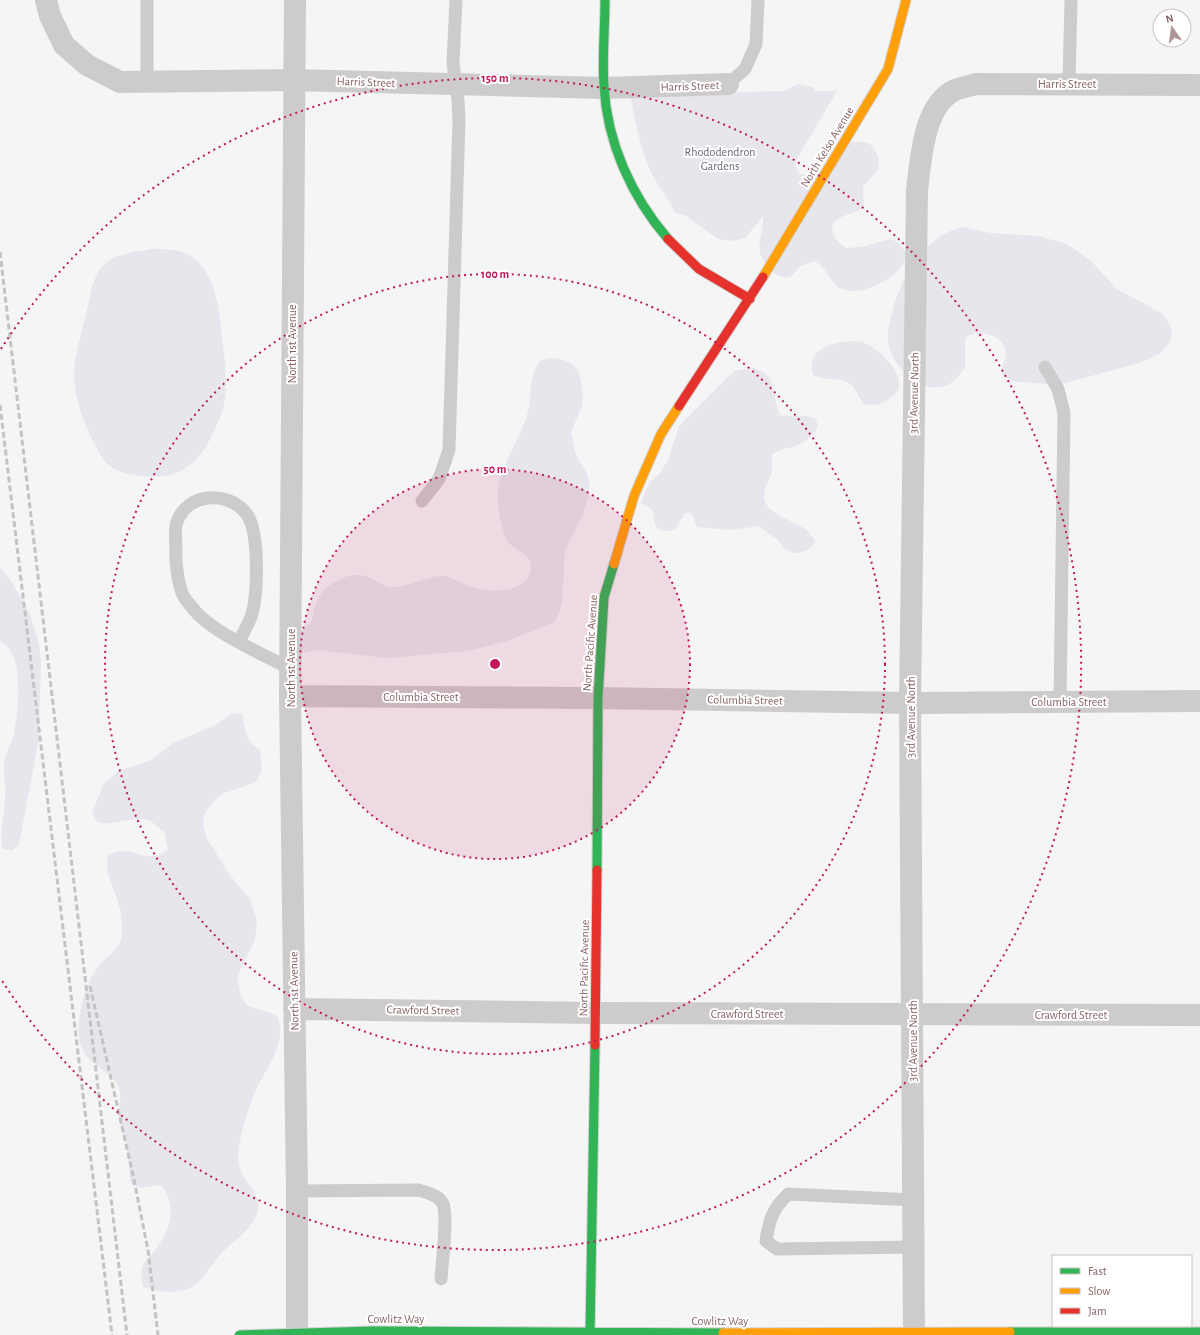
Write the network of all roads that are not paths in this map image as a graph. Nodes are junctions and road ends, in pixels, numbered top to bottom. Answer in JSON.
{"nodes":[{"id":1,"x":46,"y":0,"type":"edge"},
{"id":2,"x":148,"y":0,"type":"edge"},
{"id":3,"x":295,"y":0,"type":"edge"},
{"id":4,"x":456,"y":0,"type":"edge"},
{"id":5,"x":605,"y":0,"type":"edge"},
{"id":6,"x":758,"y":0,"type":"edge"},
{"id":7,"x":906,"y":0,"type":"edge"},
{"id":8,"x":1071,"y":0,"type":"edge"},
{"id":9,"x":294,"y":80,"type":"junction"},
{"id":10,"x":147,"y":82,"type":"junction"},
{"id":11,"x":456,"y":84,"type":"junction"},
{"id":12,"x":728,"y":84,"type":"joint"},
{"id":13,"x":1069,"y":84,"type":"junction"},
{"id":14,"x":1200,"y":85,"type":"edge"},
{"id":15,"x":604,"y":88,"type":"junction"},
{"id":16,"x":939,"y":103,"type":"joint"},
{"id":17,"x":750,"y":299,"type":"junction"},
{"id":18,"x":1045,"y":367,"type":"dead end"},
{"id":19,"x":422,"y":501,"type":"dead end"},
{"id":20,"x":239,"y":642,"type":"junction"},
{"id":21,"x":290,"y":669,"type":"junction"},
{"id":22,"x":290,"y":696,"type":"junction"},
{"id":23,"x":598,"y":698,"type":"junction"},
{"id":24,"x":1200,"y":701,"type":"edge"},
{"id":25,"x":1060,"y":702,"type":"junction"},
{"id":26,"x":910,"y":703,"type":"junction"},
{"id":27,"x":294,"y":1009,"type":"junction"},
{"id":28,"x":596,"y":1013,"type":"junction"},
{"id":29,"x":912,"y":1014,"type":"junction"},
{"id":30,"x":1200,"y":1015,"type":"edge"},
{"id":31,"x":297,"y":1191,"type":"junction"},
{"id":32,"x":914,"y":1200,"type":"junction"},
{"id":33,"x":914,"y":1247,"type":"junction"},
{"id":34,"x":441,"y":1279,"type":"dead end"},
{"id":35,"x":1200,"y":1332,"type":"edge"},
{"id":36,"x":590,"y":1334,"type":"edge"},
{"id":37,"x":658,"y":1334,"type":"edge"},
{"id":38,"x":714,"y":1334,"type":"edge"},
{"id":39,"x":914,"y":1334,"type":"edge"},
{"id":40,"x":1020,"y":1334,"type":"edge"},
{"id":41,"x":239,"y":1335,"type":"edge"},
{"id":42,"x":297,"y":1335,"type":"edge"}],
"edges":[{"from":1,"to":10,"type":"street","name":"Harris Street"},
{"from":2,"to":10,"type":"lane"},
{"from":3,"to":9,"type":"street","name":"North 1st Avenue"},
{"from":4,"to":11,"type":"lane"},
{"from":5,"to":15,"type":"street"},
{"from":6,"to":12,"type":"lane"},
{"from":7,"to":17,"type":"street","name":"North Kelso Avenue"},
{"from":8,"to":13,"type":"lane"},
{"from":9,"to":10,"type":"street","name":"Harris Street"},
{"from":9,"to":11,"type":"street","name":"Harris Street"},
{"from":9,"to":21,"type":"street","name":"North 1st Avenue"},
{"from":11,"to":15,"type":"street","name":"Harris Street"},
{"from":11,"to":19,"type":"lane"},
{"from":12,"to":15,"type":"street","name":"Harris Street"},
{"from":13,"to":14,"type":"street","name":"Harris Street"},
{"from":13,"to":16,"type":"street","name":"Harris Street"},
{"from":15,"to":17,"type":"street"},
{"from":16,"to":26,"type":"street","name":"3rd Avenue North"},
{"from":17,"to":23,"type":"street","name":"North Pacific Avenue"},
{"from":18,"to":25,"type":"lane"},
{"from":20,"to":20,"type":"lane"},
{"from":20,"to":21,"type":"lane"},
{"from":21,"to":22,"type":"street","name":"North 1st Avenue"},
{"from":22,"to":23,"type":"street","name":"Columbia Street"},
{"from":22,"to":27,"type":"street","name":"North 1st Avenue"},
{"from":23,"to":26,"type":"street","name":"Columbia Street"},
{"from":23,"to":28,"type":"street","name":"North Pacific Avenue"},
{"from":24,"to":25,"type":"street","name":"Columbia Street"},
{"from":25,"to":26,"type":"street","name":"Columbia Street"},
{"from":26,"to":29,"type":"street","name":"3rd Avenue North"},
{"from":27,"to":28,"type":"street","name":"Crawford Street"},
{"from":27,"to":31,"type":"street","name":"North 1st Avenue"},
{"from":28,"to":29,"type":"street","name":"Crawford Street"},
{"from":28,"to":36,"type":"street","name":"North Pacific Avenue"},
{"from":29,"to":30,"type":"street","name":"Crawford Street"},
{"from":29,"to":32,"type":"street","name":"3rd Avenue North"},
{"from":31,"to":34,"type":"lane"},
{"from":31,"to":42,"type":"street","name":"North 1st Avenue"},
{"from":32,"to":33,"type":"street","name":"3rd Avenue North"},
{"from":32,"to":33,"type":"lane"},
{"from":33,"to":39,"type":"street","name":"3rd Avenue North"},
{"from":35,"to":40,"type":"street","name":"Cowlitz Way"},
{"from":36,"to":37,"type":"street","name":"Cowlitz Way"},
{"from":36,"to":41,"type":"street","name":"Cowlitz Way","bridge":true},
{"from":37,"to":38,"type":"street","name":"Cowlitz Way"},
{"from":38,"to":39,"type":"street","name":"Cowlitz Way"},
{"from":39,"to":40,"type":"street","name":"Cowlitz Way"}]}
